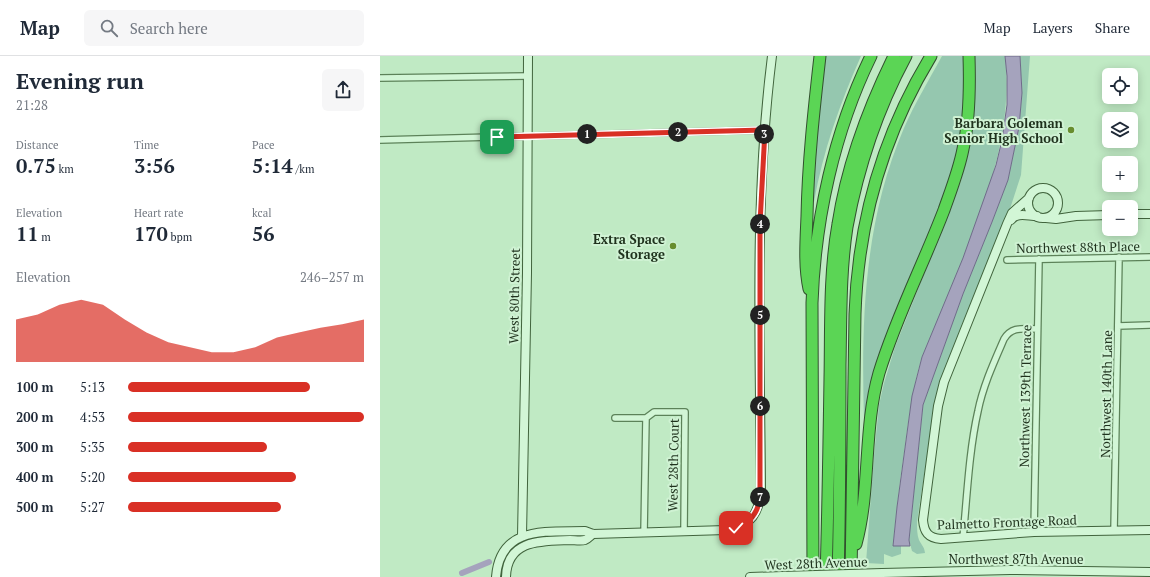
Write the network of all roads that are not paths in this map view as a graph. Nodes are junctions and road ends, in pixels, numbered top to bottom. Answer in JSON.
{"nodes":[{"id":1,"x":528,"y":56,"type":"edge"},
{"id":2,"x":772,"y":56,"type":"edge"},
{"id":3,"x":820,"y":56,"type":"edge"},
{"id":4,"x":871,"y":56,"type":"edge"},
{"id":5,"x":894,"y":56,"type":"edge"},
{"id":6,"x":906,"y":56,"type":"edge"},
{"id":7,"x":931,"y":56,"type":"edge"},
{"id":8,"x":968,"y":56,"type":"edge"},
{"id":9,"x":528,"y":76,"type":"junction"},
{"id":10,"x":380,"y":78,"type":"edge"},
{"id":11,"x":765,"y":130,"type":"junction"},
{"id":12,"x":528,"y":136,"type":"junction"},
{"id":13,"x":380,"y":140,"type":"edge"},
{"id":14,"x":1028,"y":198,"type":"junction"},
{"id":15,"x":1058,"y":199,"type":"junction"},
{"id":16,"x":1138,"y":214,"type":"edge"},
{"id":17,"x":1150,"y":214,"type":"edge"},
{"id":18,"x":1102,"y":215,"type":"edge"},
{"id":19,"x":1076,"y":216,"type":"junction"},
{"id":20,"x":1039,"y":217,"type":"junction"},
{"id":21,"x":1007,"y":224,"type":"junction"},
{"id":22,"x":1119,"y":257,"type":"junction"},
{"id":23,"x":1150,"y":257,"type":"edge"},
{"id":24,"x":1038,"y":259,"type":"junction"},
{"id":25,"x":1007,"y":260,"type":"dead end"},
{"id":26,"x":812,"y":303,"type":"junction"},
{"id":27,"x":1150,"y":325,"type":"edge"},
{"id":28,"x":1118,"y":326,"type":"junction"},
{"id":29,"x":1037,"y":329,"type":"junction"},
{"id":30,"x":615,"y":418,"type":"dead end"},
{"id":31,"x":646,"y":418,"type":"junction"},
{"id":32,"x":1114,"y":530,"type":"junction"},
{"id":33,"x":1150,"y":530,"type":"edge"},
{"id":34,"x":684,"y":532,"type":"junction"},
{"id":35,"x":1034,"y":532,"type":"junction"},
{"id":36,"x":644,"y":533,"type":"junction"},
{"id":37,"x":593,"y":534,"type":"junction"},
{"id":38,"x":522,"y":536,"type":"junction"},
{"id":39,"x":963,"y":538,"type":"junction"},
{"id":40,"x":852,"y":562,"type":"junction"},
{"id":41,"x":1150,"y":572,"type":"edge"},
{"id":42,"x":882,"y":573,"type":"joint"},
{"id":43,"x":496,"y":577,"type":"edge"},
{"id":44,"x":506,"y":577,"type":"edge"},
{"id":45,"x":750,"y":577,"type":"edge"},
{"id":46,"x":813,"y":577,"type":"edge"},
{"id":47,"x":826,"y":577,"type":"edge"},
{"id":48,"x":838,"y":577,"type":"edge"},
{"id":49,"x":851,"y":577,"type":"edge"}],
"edges":[{"from":1,"to":9,"type":"street","name":"West 80th Street"},
{"from":2,"to":11,"type":"street"},
{"from":3,"to":26,"type":"highway"},
{"from":4,"to":26,"type":"highway"},
{"from":5,"to":47,"type":"highway"},
{"from":6,"to":48,"type":"highway"},
{"from":7,"to":40,"type":"highway"},
{"from":8,"to":40,"type":"highway"},
{"from":9,"to":10,"type":"street"},
{"from":9,"to":12,"type":"street","name":"West 80th Street"},
{"from":11,"to":12,"type":"street"},
{"from":11,"to":34,"type":"street"},
{"from":12,"to":13,"type":"street"},
{"from":12,"to":38,"type":"street","name":"West 80th Street"},
{"from":14,"to":15,"type":"street"},
{"from":14,"to":20,"type":"street"},
{"from":14,"to":21,"type":"street","name":"Palmetto Frontage Road"},
{"from":15,"to":19,"type":"street"},
{"from":15,"to":20,"type":"street"},
{"from":16,"to":17,"type":"street"},
{"from":18,"to":19,"type":"street"},
{"from":19,"to":20,"type":"street"},
{"from":20,"to":21,"type":"street"},
{"from":21,"to":39,"type":"street","name":"Palmetto Frontage Road"},
{"from":22,"to":23,"type":"street","name":"Northwest 88th Place"},
{"from":22,"to":24,"type":"street","name":"Northwest 88th Place"},
{"from":22,"to":28,"type":"street","name":"Northwest 140th Lane"},
{"from":24,"to":25,"type":"street","name":"Northwest 88th Place"},
{"from":24,"to":29,"type":"street","name":"Northwest 139th Terrace"},
{"from":26,"to":46,"type":"highway"},
{"from":27,"to":28,"type":"street"},
{"from":28,"to":32,"type":"street","name":"Northwest 140th Lane"},
{"from":29,"to":35,"type":"street","name":"Northwest 139th Terrace"},
{"from":29,"to":39,"type":"street"},
{"from":30,"to":31,"type":"street"},
{"from":31,"to":34,"type":"street","name":"West 28th Court"},
{"from":31,"to":36,"type":"street"},
{"from":32,"to":33,"type":"street","name":"Palmetto Frontage Road"},
{"from":32,"to":35,"type":"street","name":"Palmetto Frontage Road"},
{"from":34,"to":36,"type":"street"},
{"from":35,"to":39,"type":"street","name":"Palmetto Frontage Road"},
{"from":36,"to":37,"type":"street"},
{"from":37,"to":38,"type":"street"},
{"from":37,"to":44,"type":"street"},
{"from":38,"to":43,"type":"street"},
{"from":40,"to":49,"type":"highway"},
{"from":41,"to":42,"type":"street","name":"Northwest 87th Avenue"},
{"from":42,"to":45,"type":"street","name":"West 28th Avenue","bridge":true}]}
